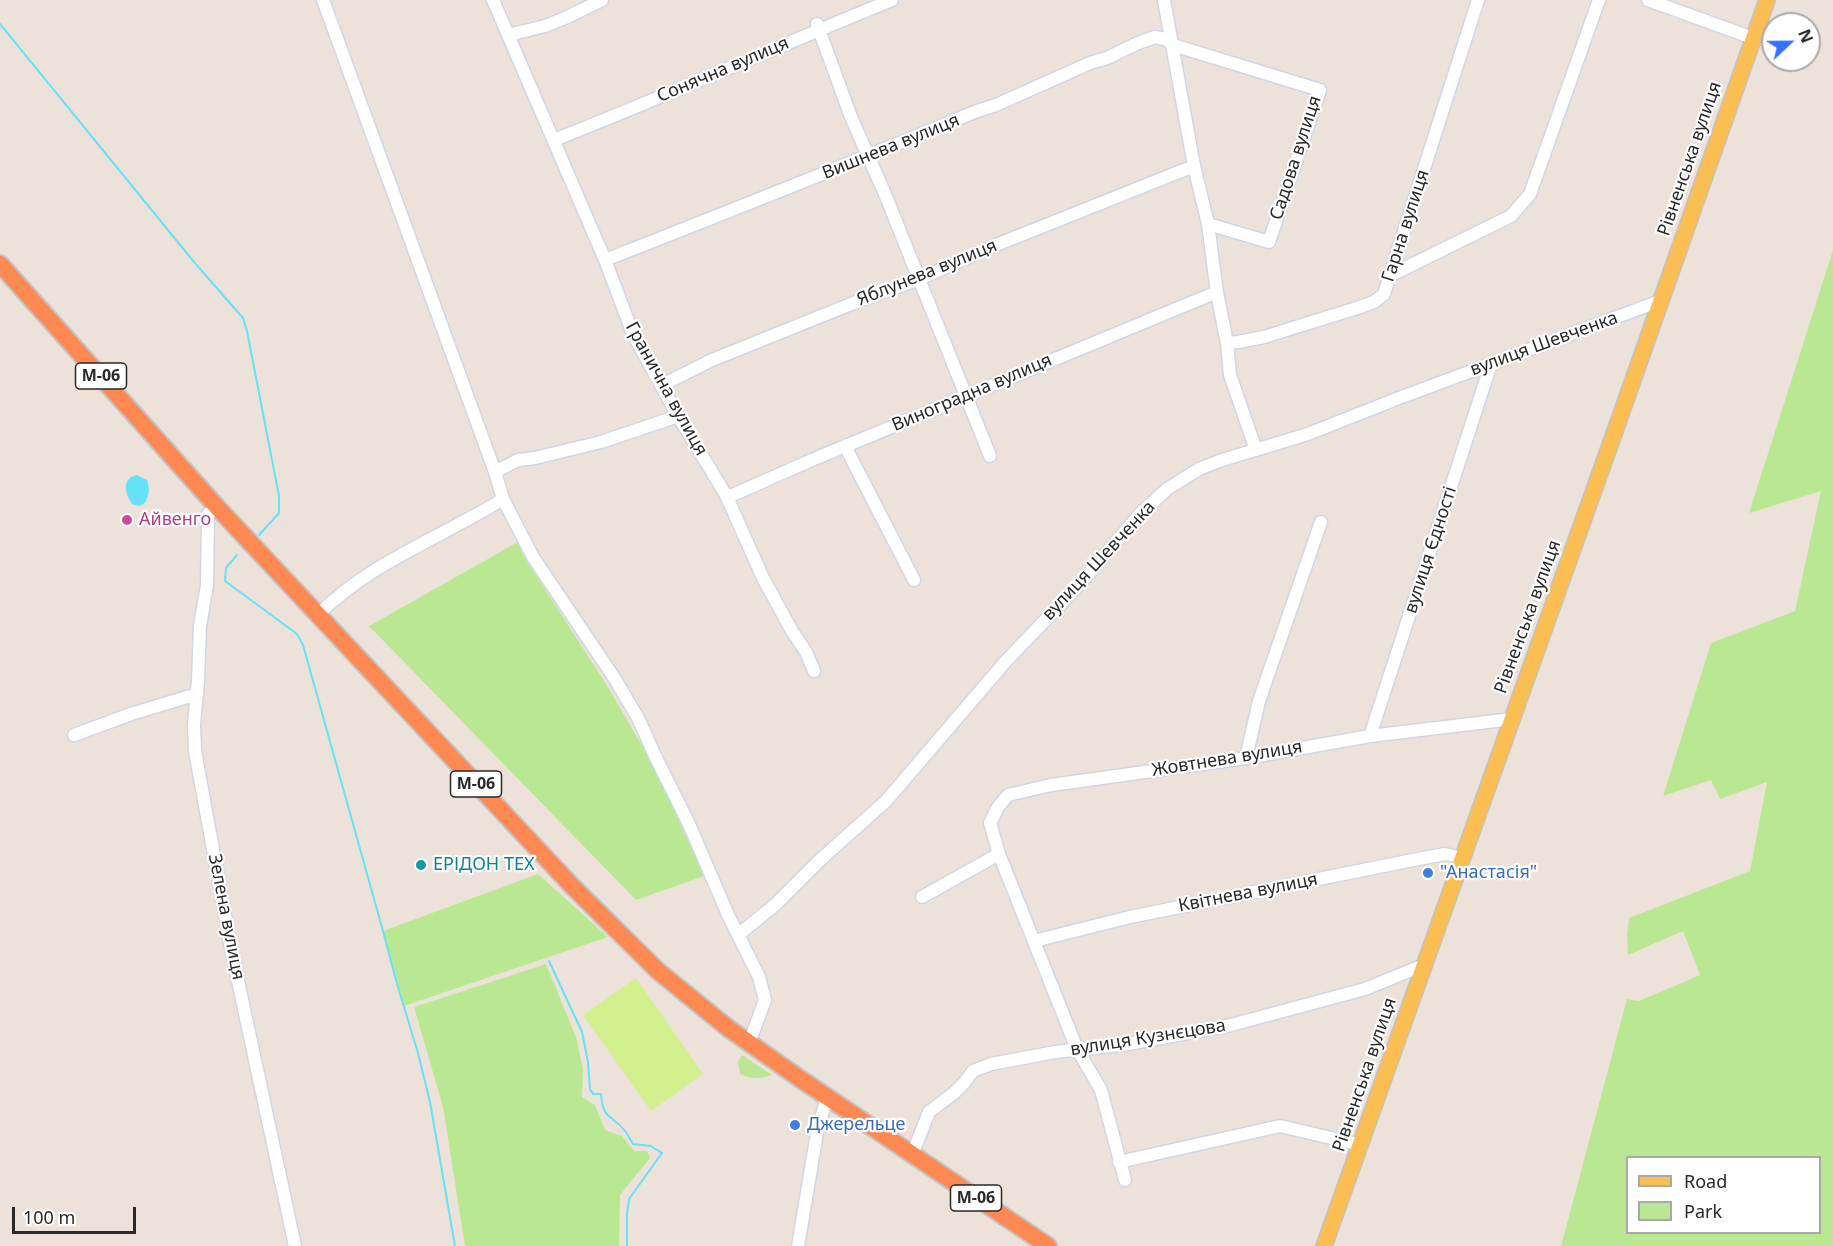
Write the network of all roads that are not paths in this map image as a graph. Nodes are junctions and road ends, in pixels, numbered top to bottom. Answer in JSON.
{"nodes":[{"id":1,"x":323,"y":0,"type":"edge"},
{"id":2,"x":493,"y":0,"type":"edge"},
{"id":3,"x":602,"y":0,"type":"edge"},
{"id":4,"x":892,"y":0,"type":"edge"},
{"id":5,"x":1164,"y":0,"type":"edge"},
{"id":6,"x":1478,"y":0,"type":"edge"},
{"id":7,"x":1599,"y":0,"type":"edge"},
{"id":8,"x":1648,"y":0,"type":"edge"},
{"id":9,"x":1767,"y":0,"type":"edge"},
{"id":10,"x":819,"y":28,"type":"junction"},
{"id":11,"x":507,"y":35,"type":"junction"},
{"id":12,"x":1753,"y":38,"type":"junction"},
{"id":13,"x":1173,"y":45,"type":"junction"},
{"id":14,"x":554,"y":140,"type":"junction"},
{"id":15,"x":870,"y":156,"type":"junction"},
{"id":16,"x":1194,"y":166,"type":"junction"},
{"id":17,"x":1208,"y":225,"type":"junction"},
{"id":18,"x":605,"y":260,"type":"junction"},
{"id":19,"x":0,"y":264,"type":"edge"},
{"id":20,"x":1391,"y":275,"type":"junction"},
{"id":21,"x":919,"y":279,"type":"junction"},
{"id":22,"x":1217,"y":292,"type":"junction"},
{"id":23,"x":1660,"y":301,"type":"junction"},
{"id":24,"x":1227,"y":343,"type":"junction"},
{"id":25,"x":1491,"y":364,"type":"junction"},
{"id":26,"x":662,"y":386,"type":"junction"},
{"id":27,"x":966,"y":396,"type":"junction"},
{"id":28,"x":678,"y":416,"type":"junction"},
{"id":29,"x":847,"y":445,"type":"junction"},
{"id":30,"x":1256,"y":450,"type":"junction"},
{"id":31,"x":990,"y":456,"type":"dead end"},
{"id":32,"x":495,"y":472,"type":"junction"},
{"id":33,"x":728,"y":498,"type":"junction"},
{"id":34,"x":503,"y":500,"type":"junction"},
{"id":35,"x":217,"y":507,"type":"junction"},
{"id":36,"x":1321,"y":522,"type":"dead end"},
{"id":37,"x":914,"y":580,"type":"dead end"},
{"id":38,"x":318,"y":615,"type":"junction"},
{"id":39,"x":814,"y":671,"type":"dead end"},
{"id":40,"x":197,"y":693,"type":"junction"},
{"id":41,"x":1512,"y":719,"type":"junction"},
{"id":42,"x":74,"y":735,"type":"dead end"},
{"id":43,"x":1370,"y":736,"type":"junction"},
{"id":44,"x":1246,"y":758,"type":"junction"},
{"id":45,"x":999,"y":854,"type":"junction"},
{"id":46,"x":1462,"y":858,"type":"junction"},
{"id":47,"x":922,"y":897,"type":"dead end"},
{"id":48,"x":738,"y":935,"type":"junction"},
{"id":49,"x":1034,"y":941,"type":"junction"},
{"id":50,"x":1424,"y":964,"type":"junction"},
{"id":51,"x":749,"y":1043,"type":"junction"},
{"id":52,"x":1077,"y":1049,"type":"junction"},
{"id":53,"x":827,"y":1097,"type":"junction"},
{"id":54,"x":1362,"y":1144,"type":"junction"},
{"id":55,"x":912,"y":1155,"type":"junction"},
{"id":56,"x":1119,"y":1162,"type":"junction"},
{"id":57,"x":1125,"y":1180,"type":"dead end"},
{"id":58,"x":295,"y":1246,"type":"edge"},
{"id":59,"x":798,"y":1246,"type":"edge"},
{"id":60,"x":1048,"y":1246,"type":"edge"},
{"id":61,"x":1324,"y":1246,"type":"edge"}],
"edges":[{"from":1,"to":32,"type":"street"},
{"from":2,"to":11,"type":"street","name":"Гранична вулиця"},
{"from":3,"to":11,"type":"street"},
{"from":4,"to":10,"type":"street","name":"Сонячна вулиця"},
{"from":5,"to":13,"type":"street"},
{"from":6,"to":20,"type":"street","name":"Гарна вулиця"},
{"from":7,"to":20,"type":"street"},
{"from":8,"to":12,"type":"street"},
{"from":9,"to":12,"type":"main road","name":"Рівненська вулиця"},
{"from":10,"to":14,"type":"street","name":"Сонячна вулиця"},
{"from":10,"to":15,"type":"street"},
{"from":11,"to":14,"type":"street","name":"Гранична вулиця"},
{"from":12,"to":23,"type":"main road","name":"Рівненська вулиця"},
{"from":13,"to":15,"type":"street","name":"Вишнева вулиця"},
{"from":13,"to":16,"type":"street"},
{"from":13,"to":17,"type":"street","name":"Садова вулиця"},
{"from":14,"to":18,"type":"street","name":"Гранична вулиця"},
{"from":15,"to":18,"type":"street","name":"Вишнева вулиця"},
{"from":15,"to":21,"type":"street"},
{"from":16,"to":17,"type":"street"},
{"from":16,"to":21,"type":"street","name":"Яблунева вулиця"},
{"from":17,"to":22,"type":"street"},
{"from":18,"to":26,"type":"street","name":"Гранична вулиця"},
{"from":19,"to":35,"type":"highway","number":"М-06"},
{"from":20,"to":24,"type":"street","name":"Гарна вулиця"},
{"from":21,"to":26,"type":"street","name":"Яблунева вулиця"},
{"from":21,"to":27,"type":"street"},
{"from":22,"to":24,"type":"street"},
{"from":22,"to":27,"type":"street","name":"Виноградна вулиця"},
{"from":23,"to":25,"type":"street","name":"вулиця Шевченка"},
{"from":23,"to":41,"type":"main road","name":"Рівненська вулиця"},
{"from":24,"to":30,"type":"street"},
{"from":25,"to":30,"type":"street","name":"вулиця Шевченка"},
{"from":25,"to":43,"type":"street","name":"вулиця Єдності"},
{"from":26,"to":28,"type":"street","name":"Гранична вулиця"},
{"from":27,"to":29,"type":"street","name":"Виноградна вулиця"},
{"from":27,"to":31,"type":"street"},
{"from":28,"to":32,"type":"street"},
{"from":28,"to":33,"type":"street","name":"Гранична вулиця"},
{"from":29,"to":33,"type":"street","name":"Виноградна вулиця"},
{"from":29,"to":37,"type":"street"},
{"from":30,"to":48,"type":"street","name":"вулиця Шевченка"},
{"from":32,"to":34,"type":"street"},
{"from":33,"to":39,"type":"street","name":"Гранична вулиця"},
{"from":34,"to":38,"type":"street"},
{"from":34,"to":48,"type":"street"},
{"from":35,"to":38,"type":"highway","number":"М-06"},
{"from":35,"to":40,"type":"street","name":"Зелена вулиця"},
{"from":36,"to":44,"type":"street"},
{"from":38,"to":51,"type":"highway","number":"М-06"},
{"from":40,"to":42,"type":"street"},
{"from":40,"to":58,"type":"street","name":"Зелена вулиця"},
{"from":41,"to":43,"type":"street","name":"Жовтнева вулиця"},
{"from":41,"to":46,"type":"main road","name":"Рівненська вулиця"},
{"from":43,"to":44,"type":"street","name":"Жовтнева вулиця"},
{"from":44,"to":45,"type":"street","name":"Жовтнева вулиця"},
{"from":45,"to":47,"type":"street"},
{"from":45,"to":49,"type":"street","name":"Жовтнева вулиця"},
{"from":46,"to":49,"type":"street","name":"Квітнева вулиця"},
{"from":46,"to":50,"type":"main road","name":"Рівненська вулиця"},
{"from":48,"to":51,"type":"street"},
{"from":49,"to":52,"type":"street","name":"Жовтнева вулиця"},
{"from":50,"to":52,"type":"street","name":"вулиця Кузнєцова"},
{"from":50,"to":54,"type":"main road","name":"Рівненська вулиця"},
{"from":51,"to":53,"type":"highway","number":"М-06"},
{"from":52,"to":55,"type":"street","name":"вулиця Кузнєцова"},
{"from":52,"to":56,"type":"street","name":"Жовтнева вулиця"},
{"from":53,"to":55,"type":"highway","number":"М-06"},
{"from":53,"to":59,"type":"street"},
{"from":54,"to":56,"type":"street"},
{"from":54,"to":61,"type":"main road","name":"Рівненська вулиця"},
{"from":55,"to":60,"type":"highway","number":"М-06"},
{"from":56,"to":57,"type":"street","name":"Жовтнева вулиця"}]}
